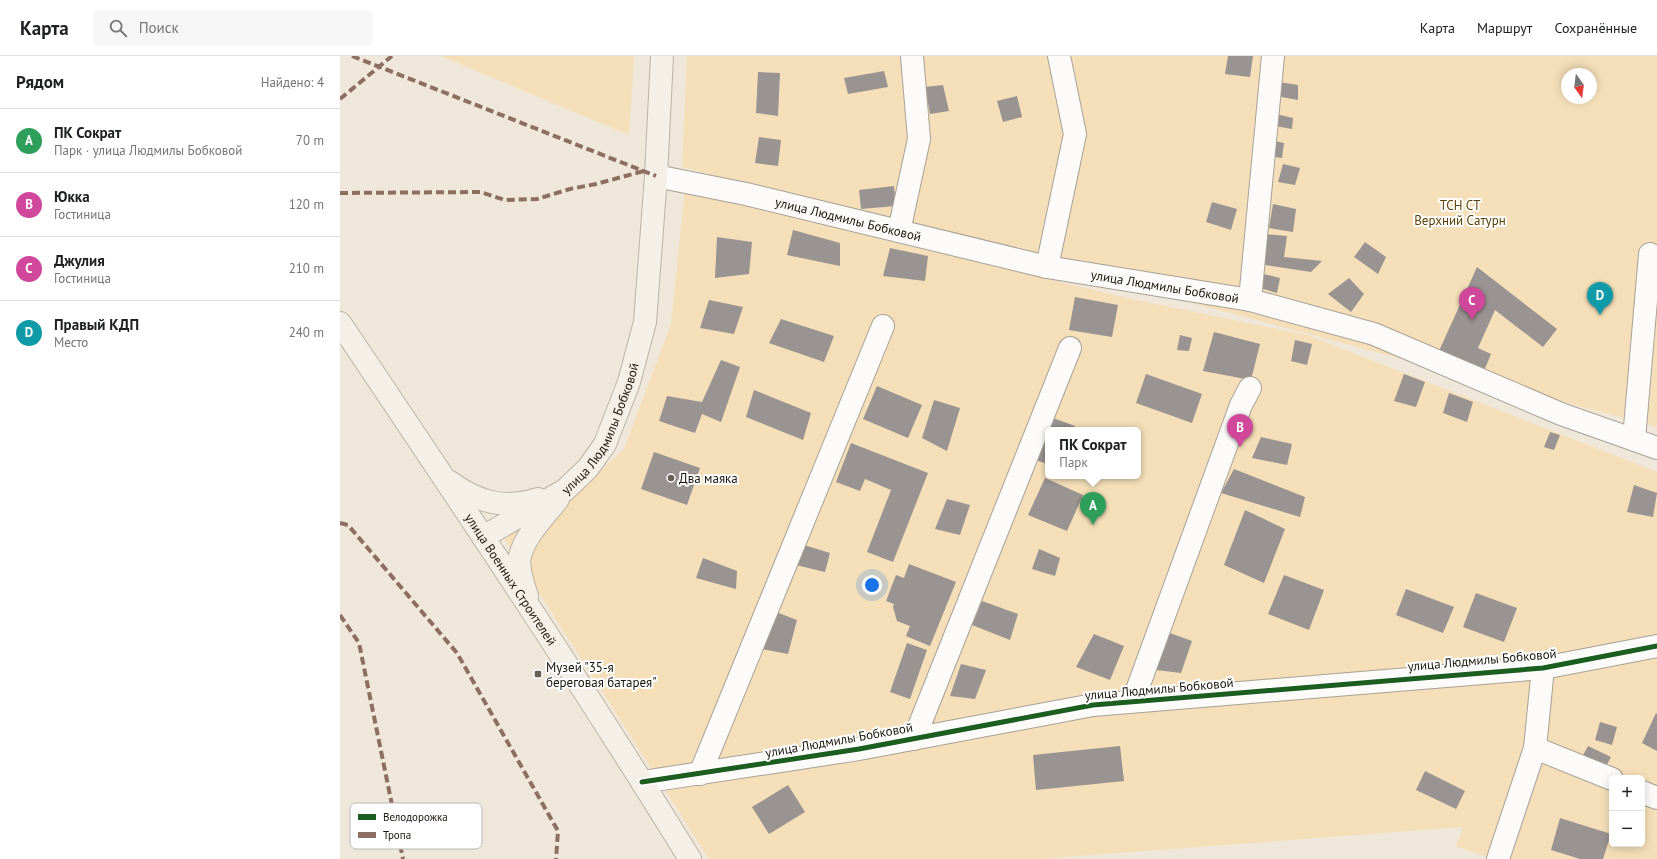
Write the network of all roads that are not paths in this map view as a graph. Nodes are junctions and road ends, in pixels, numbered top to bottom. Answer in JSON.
{"nodes":[{"id":1,"x":662,"y":56,"type":"edge"},
{"id":2,"x":912,"y":56,"type":"edge"},
{"id":3,"x":1059,"y":56,"type":"edge"},
{"id":4,"x":1273,"y":56,"type":"edge"},
{"id":5,"x":656,"y":176,"type":"junction"},
{"id":6,"x":899,"y":231,"type":"junction"},
{"id":7,"x":1650,"y":254,"type":"dead end"},
{"id":8,"x":1047,"y":267,"type":"junction"},
{"id":9,"x":1250,"y":300,"type":"junction"},
{"id":10,"x":340,"y":323,"type":"edge"},
{"id":11,"x":883,"y":326,"type":"dead end"},
{"id":12,"x":1070,"y":348,"type":"dead end"},
{"id":13,"x":1250,"y":388,"type":"dead end"},
{"id":14,"x":1634,"y":440,"type":"junction"},
{"id":15,"x":1657,"y":448,"type":"edge"},
{"id":16,"x":442,"y":476,"type":"junction"},
{"id":17,"x":566,"y":490,"type":"junction"},
{"id":18,"x":483,"y":537,"type":"junction"},
{"id":19,"x":532,"y":612,"type":"junction"},
{"id":20,"x":1657,"y":646,"type":"edge"},
{"id":21,"x":1543,"y":668,"type":"junction"},
{"id":22,"x":1133,"y":701,"type":"junction"},
{"id":23,"x":914,"y":739,"type":"junction"},
{"id":24,"x":1535,"y":748,"type":"junction"},
{"id":25,"x":700,"y":774,"type":"junction"},
{"id":26,"x":1609,"y":778,"type":"edge"},
{"id":27,"x":642,"y":782,"type":"junction"},
{"id":28,"x":1645,"y":793,"type":"edge"},
{"id":29,"x":1657,"y":798,"type":"edge"},
{"id":30,"x":690,"y":859,"type":"edge"},
{"id":31,"x":1498,"y":859,"type":"edge"}],
"edges":[{"from":1,"to":5,"type":"main road","name":"улица Людмилы Бобковой"},
{"from":2,"to":6,"type":"street"},
{"from":3,"to":8,"type":"street"},
{"from":4,"to":9,"type":"street"},
{"from":5,"to":6,"type":"street","name":"улица Людмилы Бобковой"},
{"from":5,"to":17,"type":"main road","name":"улица Людмилы Бобковой"},
{"from":6,"to":8,"type":"street","name":"улица Людмилы Бобковой"},
{"from":7,"to":14,"type":"street"},
{"from":8,"to":9,"type":"street","name":"улица Людмилы Бобковой"},
{"from":9,"to":14,"type":"street","name":"улица Людмилы Бобковой"},
{"from":10,"to":16,"type":"main road","name":"улица Военных Строителей"},
{"from":11,"to":25,"type":"street"},
{"from":12,"to":23,"type":"street"},
{"from":13,"to":22,"type":"street"},
{"from":14,"to":15,"type":"street","name":"улица Людмилы Бобковой"},
{"from":16,"to":17,"type":"main road"},
{"from":16,"to":18,"type":"main road","name":"улица Военных Строителей"},
{"from":17,"to":18,"type":"main road","name":"улица Людмилы Бобковой"},
{"from":17,"to":19,"type":"main road"},
{"from":18,"to":19,"type":"main road","name":"улица Военных Строителей"},
{"from":19,"to":27,"type":"main road","name":"улица Военных Строителей"},
{"from":20,"to":21,"type":"street","name":"улица Людмилы Бобковой"},
{"from":21,"to":22,"type":"street","name":"улица Людмилы Бобковой"},
{"from":21,"to":24,"type":"street"},
{"from":22,"to":23,"type":"street","name":"улица Людмилы Бобковой"},
{"from":23,"to":25,"type":"street","name":"улица Людмилы Бобковой"},
{"from":24,"to":26,"type":"street"},
{"from":24,"to":31,"type":"street"},
{"from":25,"to":27,"type":"street","name":"улица Людмилы Бобковой"},
{"from":27,"to":30,"type":"main road","name":"улица Военных Строителей"},
{"from":28,"to":29,"type":"street"}]}
